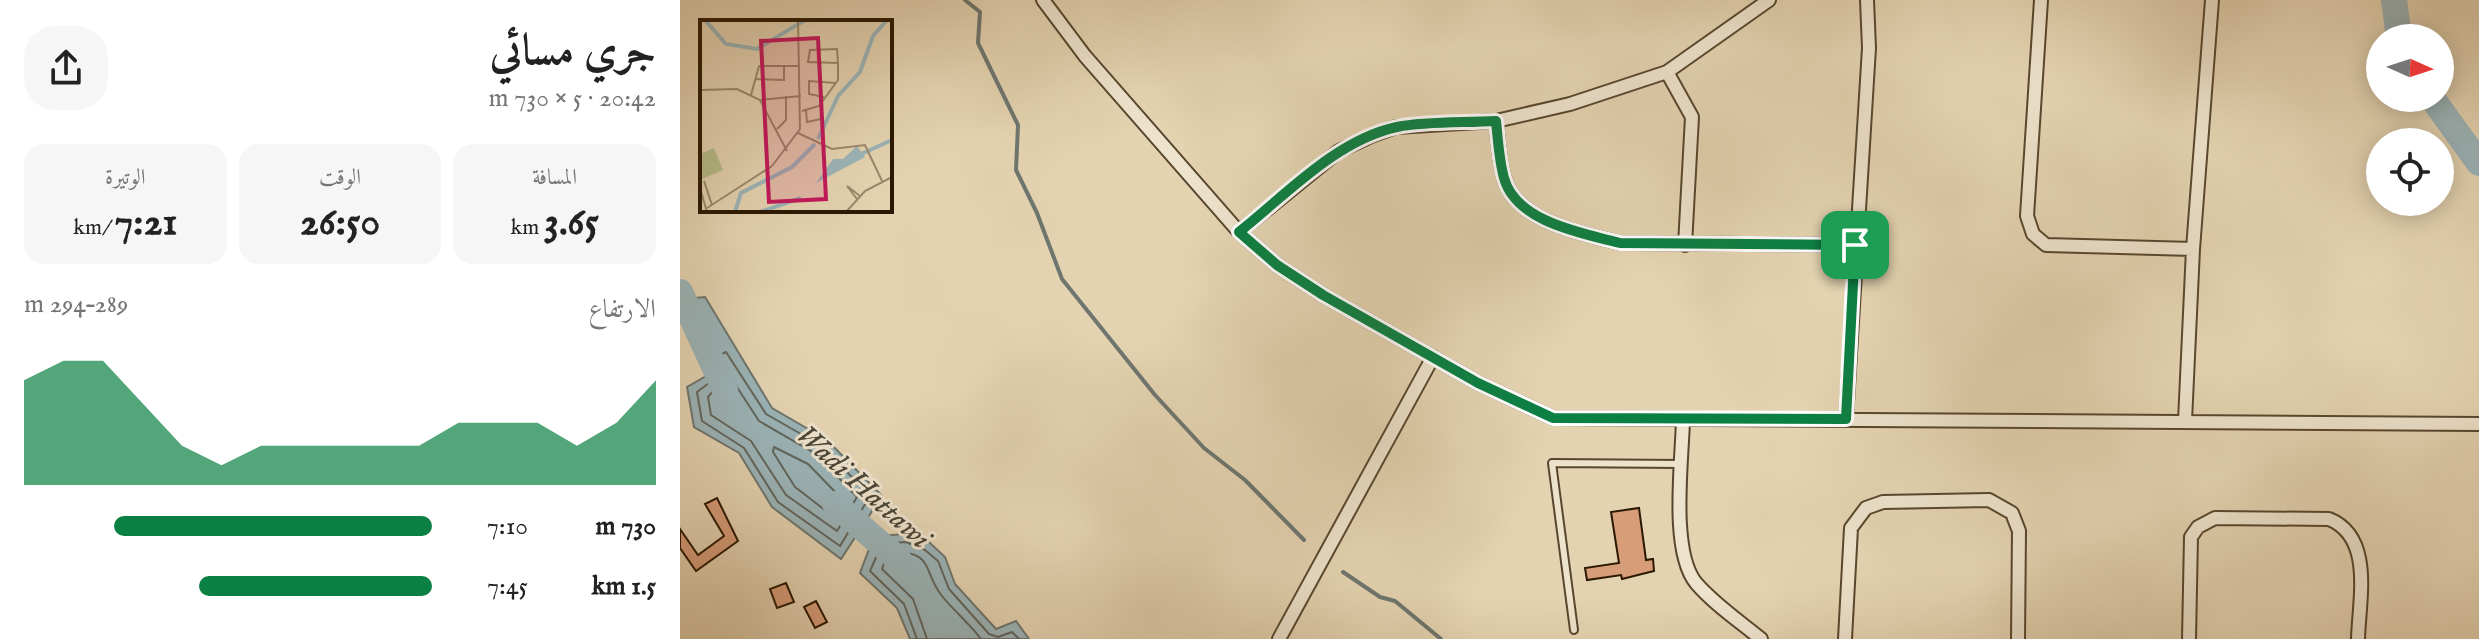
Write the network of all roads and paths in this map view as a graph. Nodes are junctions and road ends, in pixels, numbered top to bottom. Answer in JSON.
{"nodes":[{"id":1,"x":1043,"y":0,"type":"edge"},
{"id":2,"x":1769,"y":0,"type":"edge"},
{"id":3,"x":1867,"y":0,"type":"edge"},
{"id":4,"x":2041,"y":0,"type":"edge"},
{"id":5,"x":2212,"y":0,"type":"edge"},
{"id":6,"x":1667,"y":72,"type":"junction"},
{"id":7,"x":1496,"y":121,"type":"junction"},
{"id":8,"x":1239,"y":232,"type":"junction"},
{"id":9,"x":1685,"y":245,"type":"junction"},
{"id":10,"x":1855,"y":245,"type":"junction"},
{"id":11,"x":2193,"y":249,"type":"junction"},
{"id":12,"x":1433,"y":357,"type":"junction"},
{"id":13,"x":1846,"y":419,"type":"junction"},
{"id":14,"x":1683,"y":420,"type":"junction"},
{"id":15,"x":2185,"y":421,"type":"junction"},
{"id":16,"x":2479,"y":424,"type":"edge"},
{"id":17,"x":1682,"y":464,"type":"junction"},
{"id":18,"x":1574,"y":630,"type":"dead end"},
{"id":19,"x":1279,"y":639,"type":"edge"},
{"id":20,"x":1761,"y":639,"type":"edge"},
{"id":21,"x":1845,"y":639,"type":"edge"},
{"id":22,"x":2018,"y":639,"type":"edge"},
{"id":23,"x":2189,"y":639,"type":"edge"},
{"id":24,"x":2358,"y":639,"type":"edge"}],
"edges":[{"from":1,"to":8,"type":"street"},
{"from":2,"to":6,"type":"street"},
{"from":3,"to":10,"type":"street"},
{"from":4,"to":11,"type":"street"},
{"from":5,"to":11,"type":"street"},
{"from":6,"to":7,"type":"street"},
{"from":6,"to":9,"type":"street"},
{"from":7,"to":8,"type":"street"},
{"from":7,"to":9,"type":"street"},
{"from":8,"to":12,"type":"street"},
{"from":9,"to":10,"type":"street"},
{"from":10,"to":13,"type":"street"},
{"from":11,"to":15,"type":"street"},
{"from":12,"to":14,"type":"street"},
{"from":12,"to":19,"type":"street"},
{"from":13,"to":14,"type":"street"},
{"from":13,"to":15,"type":"street"},
{"from":14,"to":17,"type":"street"},
{"from":15,"to":16,"type":"street"},
{"from":17,"to":18,"type":"lane"},
{"from":17,"to":20,"type":"street"},
{"from":21,"to":22,"type":"street"},
{"from":23,"to":24,"type":"street"}]}
